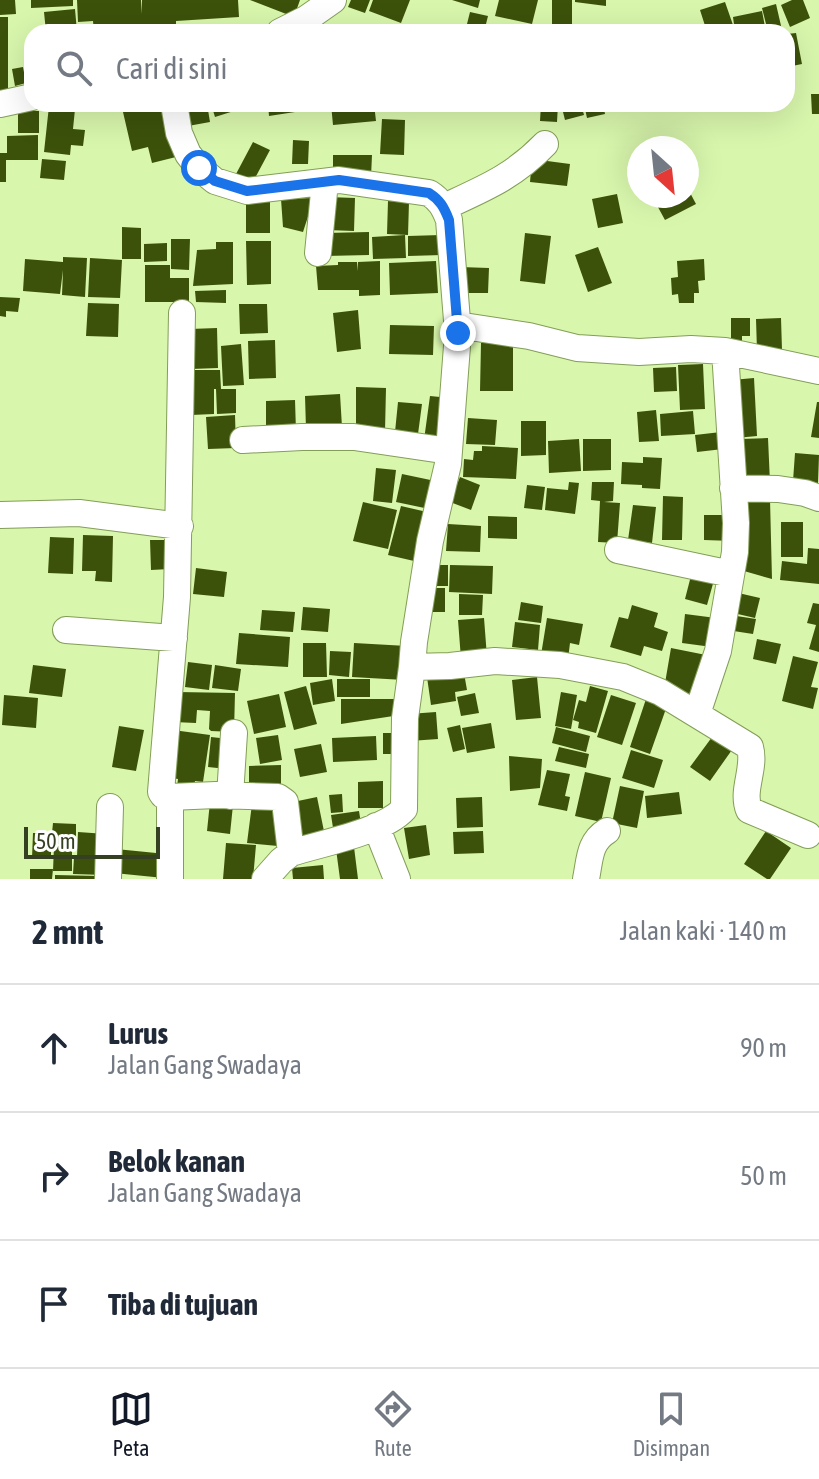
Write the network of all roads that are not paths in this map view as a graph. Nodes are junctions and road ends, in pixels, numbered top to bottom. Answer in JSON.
{"nodes":[{"id":1,"x":333,"y":0,"type":"edge"},
{"id":2,"x":296,"y":24,"type":"edge"},
{"id":3,"x":24,"y":99,"type":"edge"},
{"id":4,"x":0,"y":104,"type":"edge"},
{"id":5,"x":175,"y":112,"type":"edge"},
{"id":6,"x":545,"y":144,"type":"dead end"},
{"id":7,"x":325,"y":182,"type":"junction"},
{"id":8,"x":444,"y":207,"type":"junction"},
{"id":9,"x":318,"y":253,"type":"dead end"},
{"id":10,"x":182,"y":313,"type":"dead end"},
{"id":11,"x":457,"y":325,"type":"junction"},
{"id":12,"x":725,"y":351,"type":"junction"},
{"id":13,"x":819,"y":371,"type":"edge"},
{"id":14,"x":243,"y":440,"type":"dead end"},
{"id":15,"x":449,"y":458,"type":"junction"},
{"id":16,"x":733,"y":488,"type":"junction"},
{"id":17,"x":819,"y":498,"type":"edge"},
{"id":18,"x":0,"y":515,"type":"edge"},
{"id":19,"x":180,"y":526,"type":"junction"},
{"id":20,"x":618,"y":550,"type":"dead end"},
{"id":21,"x":731,"y":574,"type":"junction"},
{"id":22,"x":66,"y":630,"type":"dead end"},
{"id":23,"x":174,"y":638,"type":"junction"},
{"id":24,"x":412,"y":667,"type":"junction"},
{"id":25,"x":697,"y":714,"type":"junction"},
{"id":26,"x":234,"y":733,"type":"dead end"},
{"id":27,"x":230,"y":796,"type":"junction"},
{"id":28,"x":170,"y":797,"type":"junction"},
{"id":29,"x":110,"y":807,"type":"dead end"},
{"id":30,"x":376,"y":826,"type":"junction"},
{"id":31,"x":607,"y":831,"type":"dead end"},
{"id":32,"x":808,"y":835,"type":"dead end"},
{"id":33,"x":291,"y":853,"type":"junction"},
{"id":34,"x":108,"y":879,"type":"edge"},
{"id":35,"x":170,"y":879,"type":"edge"},
{"id":36,"x":265,"y":879,"type":"edge"},
{"id":37,"x":397,"y":879,"type":"edge"},
{"id":38,"x":586,"y":879,"type":"edge"}],
"edges":[{"from":1,"to":2,"type":"street"},
{"from":3,"to":4,"type":"street"},
{"from":5,"to":7,"type":"street"},
{"from":6,"to":8,"type":"street"},
{"from":7,"to":8,"type":"street"},
{"from":7,"to":9,"type":"street"},
{"from":8,"to":11,"type":"street"},
{"from":10,"to":19,"type":"street"},
{"from":11,"to":12,"type":"street"},
{"from":11,"to":15,"type":"street"},
{"from":12,"to":13,"type":"street"},
{"from":12,"to":16,"type":"street"},
{"from":14,"to":15,"type":"street"},
{"from":15,"to":24,"type":"street"},
{"from":16,"to":17,"type":"street"},
{"from":16,"to":21,"type":"street"},
{"from":18,"to":19,"type":"street"},
{"from":19,"to":23,"type":"street"},
{"from":20,"to":21,"type":"street"},
{"from":21,"to":25,"type":"street"},
{"from":22,"to":23,"type":"street"},
{"from":23,"to":28,"type":"street"},
{"from":24,"to":25,"type":"street"},
{"from":24,"to":30,"type":"street"},
{"from":25,"to":32,"type":"street"},
{"from":26,"to":27,"type":"street"},
{"from":27,"to":28,"type":"street"},
{"from":27,"to":33,"type":"street"},
{"from":28,"to":35,"type":"street"},
{"from":29,"to":34,"type":"street"},
{"from":30,"to":33,"type":"street"},
{"from":30,"to":37,"type":"street"},
{"from":31,"to":38,"type":"street"},
{"from":33,"to":36,"type":"street"}]}
